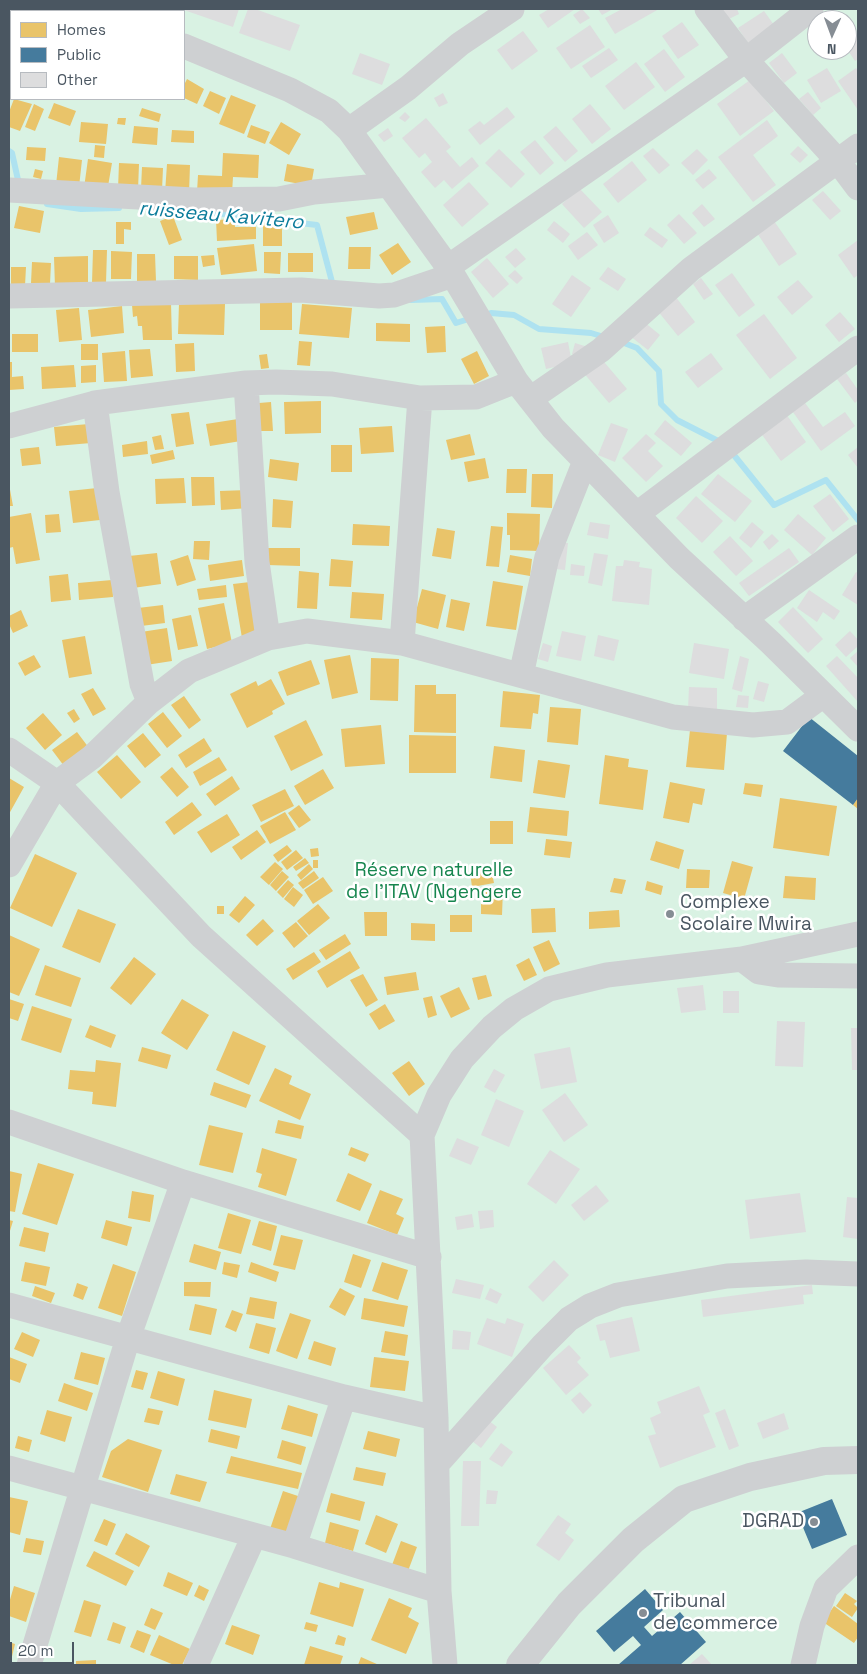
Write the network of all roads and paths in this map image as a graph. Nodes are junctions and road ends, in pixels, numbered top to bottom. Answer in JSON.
{"nodes":[{"id":1,"x":512,"y":9,"type":"edge"},
{"id":2,"x":707,"y":9,"type":"edge"},
{"id":3,"x":811,"y":9,"type":"edge"},
{"id":4,"x":185,"y":46,"type":"edge"},
{"id":5,"x":746,"y":60,"type":"junction"},
{"id":6,"x":349,"y":130,"type":"junction"},
{"id":7,"x":858,"y":146,"type":"edge"},
{"id":8,"x":837,"y":160,"type":"junction"},
{"id":9,"x":389,"y":185,"type":"junction"},
{"id":10,"x":858,"y":188,"type":"edge"},
{"id":11,"x":9,"y":190,"type":"edge"},
{"id":12,"x":450,"y":271,"type":"junction"},
{"id":13,"x":9,"y":296,"type":"edge"},
{"id":14,"x":858,"y":348,"type":"edge"},
{"id":15,"x":246,"y":383,"type":"junction"},
{"id":16,"x":523,"y":390,"type":"junction"},
{"id":17,"x":420,"y":398,"type":"junction"},
{"id":18,"x":95,"y":403,"type":"junction"},
{"id":19,"x":9,"y":426,"type":"edge"},
{"id":20,"x":585,"y":461,"type":"junction"},
{"id":21,"x":637,"y":514,"type":"junction"},
{"id":22,"x":858,"y":537,"type":"edge"},
{"id":23,"x":744,"y":619,"type":"junction"},
{"id":24,"x":268,"y":638,"type":"junction"},
{"id":25,"x":402,"y":643,"type":"junction"},
{"id":26,"x":521,"y":675,"type":"junction"},
{"id":27,"x":822,"y":696,"type":"junction"},
{"id":28,"x":149,"y":702,"type":"junction"},
{"id":29,"x":858,"y":728,"type":"edge"},
{"id":30,"x":9,"y":750,"type":"edge"},
{"id":31,"x":57,"y":783,"type":"junction"},
{"id":32,"x":9,"y":865,"type":"edge"},
{"id":33,"x":858,"y":934,"type":"edge"},
{"id":34,"x":742,"y":959,"type":"junction"},
{"id":35,"x":858,"y":976,"type":"edge"},
{"id":36,"x":9,"y":1122,"type":"edge"},
{"id":37,"x":422,"y":1135,"type":"junction"},
{"id":38,"x":183,"y":1182,"type":"junction"},
{"id":39,"x":429,"y":1257,"type":"junction"},
{"id":40,"x":858,"y":1274,"type":"edge"},
{"id":41,"x":9,"y":1304,"type":"edge"},
{"id":42,"x":128,"y":1338,"type":"junction"},
{"id":43,"x":344,"y":1397,"type":"junction"},
{"id":44,"x":436,"y":1418,"type":"junction"},
{"id":45,"x":858,"y":1460,"type":"edge"},
{"id":46,"x":437,"y":1464,"type":"junction"},
{"id":47,"x":9,"y":1468,"type":"edge"},
{"id":48,"x":83,"y":1490,"type":"junction"},
{"id":49,"x":254,"y":1536,"type":"junction"},
{"id":50,"x":294,"y":1546,"type":"junction"},
{"id":51,"x":858,"y":1557,"type":"edge"},
{"id":52,"x":440,"y":1591,"type":"junction"},
{"id":53,"x":29,"y":1665,"type":"edge"},
{"id":54,"x":196,"y":1665,"type":"edge"},
{"id":55,"x":445,"y":1665,"type":"edge"},
{"id":56,"x":520,"y":1665,"type":"edge"},
{"id":57,"x":803,"y":1665,"type":"edge"}],
"edges":[{"from":1,"to":6,"type":"street"},
{"from":2,"to":5,"type":"street"},
{"from":3,"to":5,"type":"street"},
{"from":4,"to":6,"type":"street"},
{"from":5,"to":8,"type":"street"},
{"from":5,"to":12,"type":"street"},
{"from":6,"to":9,"type":"street"},
{"from":7,"to":8,"type":"street"},
{"from":8,"to":10,"type":"street"},
{"from":8,"to":16,"type":"street"},
{"from":9,"to":11,"type":"street"},
{"from":9,"to":12,"type":"street"},
{"from":12,"to":13,"type":"street"},
{"from":12,"to":16,"type":"street"},
{"from":14,"to":21,"type":"street"},
{"from":15,"to":17,"type":"street"},
{"from":15,"to":18,"type":"street"},
{"from":15,"to":24,"type":"street"},
{"from":16,"to":17,"type":"street"},
{"from":16,"to":20,"type":"street"},
{"from":17,"to":25,"type":"street"},
{"from":18,"to":19,"type":"street"},
{"from":18,"to":28,"type":"street"},
{"from":20,"to":21,"type":"street"},
{"from":20,"to":26,"type":"street"},
{"from":21,"to":23,"type":"street"},
{"from":22,"to":23,"type":"street"},
{"from":23,"to":27,"type":"street"},
{"from":24,"to":25,"type":"street"},
{"from":24,"to":28,"type":"street"},
{"from":25,"to":26,"type":"street"},
{"from":26,"to":27,"type":"street"},
{"from":27,"to":29,"type":"street"},
{"from":28,"to":31,"type":"street"},
{"from":30,"to":31,"type":"street"},
{"from":31,"to":32,"type":"street"},
{"from":31,"to":37,"type":"street"},
{"from":33,"to":34,"type":"street"},
{"from":34,"to":35,"type":"street"},
{"from":34,"to":37,"type":"street"},
{"from":36,"to":38,"type":"street"},
{"from":37,"to":39,"type":"street"},
{"from":38,"to":39,"type":"street"},
{"from":38,"to":42,"type":"street"},
{"from":39,"to":44,"type":"street"},
{"from":40,"to":46,"type":"street"},
{"from":41,"to":42,"type":"street"},
{"from":42,"to":43,"type":"street"},
{"from":42,"to":48,"type":"street"},
{"from":43,"to":44,"type":"street"},
{"from":43,"to":50,"type":"street"},
{"from":44,"to":46,"type":"street"},
{"from":45,"to":56,"type":"street"},
{"from":46,"to":52,"type":"street"},
{"from":47,"to":48,"type":"street"},
{"from":48,"to":49,"type":"street"},
{"from":48,"to":53,"type":"street"},
{"from":49,"to":50,"type":"street"},
{"from":49,"to":54,"type":"street"},
{"from":50,"to":52,"type":"street"},
{"from":51,"to":57,"type":"street"},
{"from":52,"to":55,"type":"street"}]}
